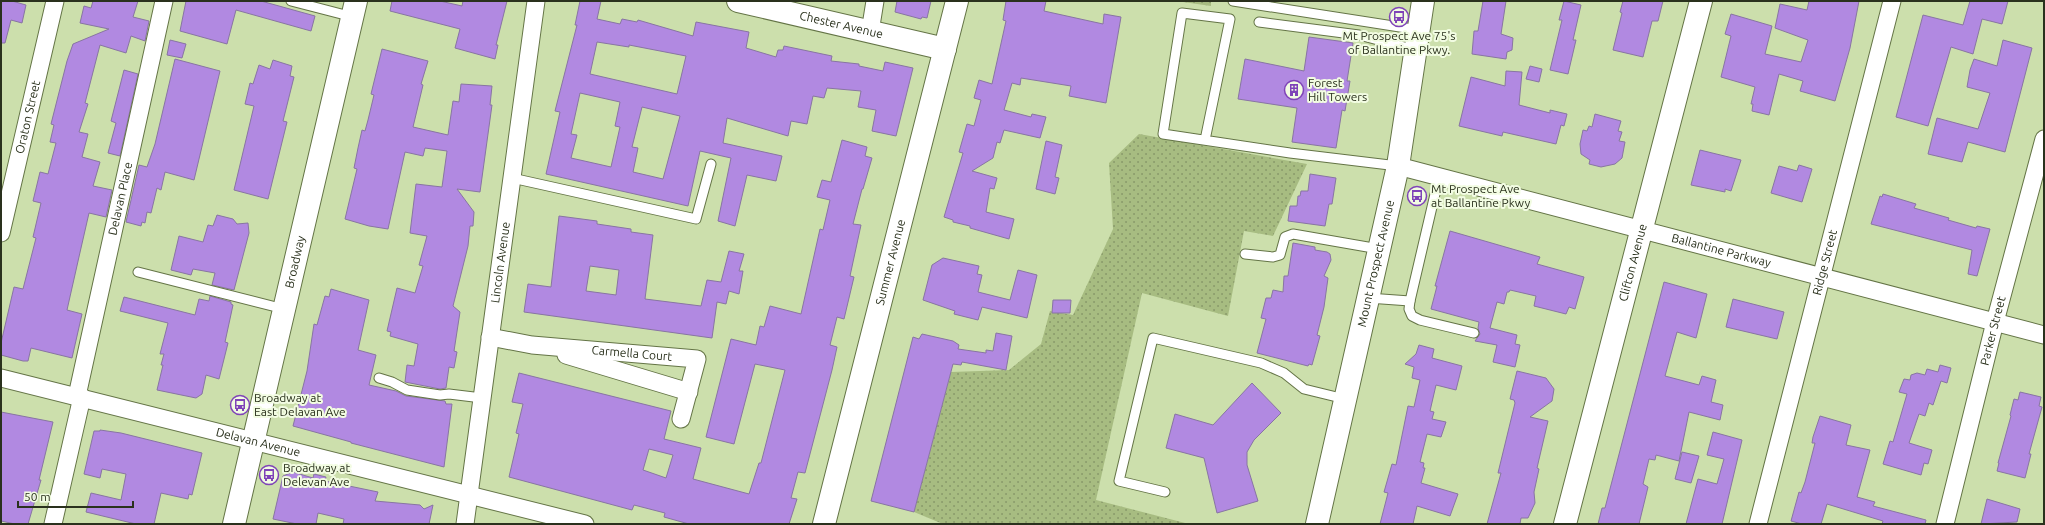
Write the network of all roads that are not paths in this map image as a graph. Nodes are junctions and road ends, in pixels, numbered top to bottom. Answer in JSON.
{"nodes":[{"id":1,"x":55,"y":1,"type":"edge"},
{"id":2,"x":164,"y":1,"type":"edge"},
{"id":3,"x":291,"y":1,"type":"edge"},
{"id":4,"x":536,"y":1,"type":"edge"},
{"id":5,"x":738,"y":1,"type":"edge"},
{"id":6,"x":875,"y":1,"type":"edge"},
{"id":7,"x":957,"y":1,"type":"edge"},
{"id":8,"x":1233,"y":1,"type":"edge"},
{"id":9,"x":1423,"y":1,"type":"edge"},
{"id":10,"x":1701,"y":1,"type":"edge"},
{"id":11,"x":1892,"y":1,"type":"edge"},
{"id":12,"x":354,"y":9,"type":"edge"},
{"id":13,"x":1259,"y":22,"type":"dead end"},
{"id":14,"x":870,"y":32,"type":"junction"},
{"id":15,"x":1417,"y":40,"type":"junction"},
{"id":16,"x":945,"y":50,"type":"junction"},
{"id":17,"x":2044,"y":139,"type":"edge"},
{"id":18,"x":1205,"y":140,"type":"junction"},
{"id":19,"x":712,"y":164,"type":"dead end"},
{"id":20,"x":1398,"y":166,"type":"junction"},
{"id":21,"x":1439,"y":177,"type":"junction"},
{"id":22,"x":512,"y":178,"type":"junction"},
{"id":23,"x":1642,"y":230,"type":"junction"},
{"id":24,"x":1,"y":233,"type":"edge"},
{"id":25,"x":1379,"y":249,"type":"junction"},
{"id":26,"x":1245,"y":254,"type":"dead end"},
{"id":27,"x":138,"y":272,"type":"dead end"},
{"id":28,"x":1820,"y":277,"type":"junction"},
{"id":29,"x":1368,"y":298,"type":"junction"},
{"id":30,"x":1410,"y":301,"type":"junction"},
{"id":31,"x":284,"y":309,"type":"junction"},
{"id":32,"x":1995,"y":322,"type":"junction"},
{"id":33,"x":1474,"y":333,"type":"dead end"},
{"id":34,"x":2044,"y":335,"type":"edge"},
{"id":35,"x":490,"y":337,"type":"junction"},
{"id":36,"x":532,"y":345,"type":"junction"},
{"id":37,"x":1,"y":378,"type":"edge"},
{"id":38,"x":378,"y":378,"type":"dead end"},
{"id":39,"x":689,"y":392,"type":"junction"},
{"id":40,"x":79,"y":397,"type":"junction"},
{"id":41,"x":482,"y":398,"type":"junction"},
{"id":42,"x":1345,"y":399,"type":"junction"},
{"id":43,"x":681,"y":419,"type":"dead end"},
{"id":44,"x":253,"y":440,"type":"junction"},
{"id":45,"x":1165,"y":492,"type":"dead end"},
{"id":46,"x":469,"y":493,"type":"junction"},
{"id":47,"x":53,"y":524,"type":"edge"},
{"id":48,"x":234,"y":524,"type":"edge"},
{"id":49,"x":465,"y":524,"type":"edge"},
{"id":50,"x":586,"y":524,"type":"edge"},
{"id":51,"x":824,"y":524,"type":"edge"},
{"id":52,"x":1317,"y":524,"type":"edge"},
{"id":53,"x":1565,"y":524,"type":"edge"},
{"id":54,"x":1758,"y":524,"type":"edge"},
{"id":55,"x":1945,"y":524,"type":"edge"}],
"edges":[{"from":1,"to":24,"type":"street","name":"Oraton Street"},
{"from":2,"to":40,"type":"street","name":"Delavan Place"},
{"from":3,"to":12,"type":"lane"},
{"from":4,"to":22,"type":"street","name":"Lincoln Avenue"},
{"from":5,"to":14,"type":"street","name":"Chester Avenue"},
{"from":6,"to":14,"type":"street"},
{"from":7,"to":16,"type":"street","name":"Summer Avenue"},
{"from":8,"to":15,"type":"lane"},
{"from":9,"to":15,"type":"street","name":"Mount Prospect Avenue"},
{"from":10,"to":23,"type":"street","name":"Clifton Avenue"},
{"from":11,"to":28,"type":"street","name":"Ridge Street"},
{"from":12,"to":31,"type":"street","name":"Broadway"},
{"from":13,"to":15,"type":"lane"},
{"from":14,"to":16,"type":"street","name":"Chester Avenue"},
{"from":15,"to":20,"type":"street","name":"Mount Prospect Avenue"},
{"from":16,"to":51,"type":"street","name":"Summer Avenue"},
{"from":17,"to":32,"type":"street","name":"Parker Street"},
{"from":18,"to":18,"type":"lane"},
{"from":18,"to":20,"type":"lane"},
{"from":19,"to":22,"type":"lane"},
{"from":20,"to":21,"type":"street","name":"Ballantine Parkway"},
{"from":20,"to":25,"type":"street","name":"Mount Prospect Avenue"},
{"from":21,"to":23,"type":"street","name":"Ballantine Parkway"},
{"from":21,"to":30,"type":"lane"},
{"from":22,"to":35,"type":"street","name":"Lincoln Avenue"},
{"from":23,"to":28,"type":"street","name":"Ballantine Parkway"},
{"from":23,"to":53,"type":"street","name":"Clifton Avenue"},
{"from":25,"to":26,"type":"lane"},
{"from":25,"to":29,"type":"street","name":"Mount Prospect Avenue"},
{"from":27,"to":31,"type":"lane"},
{"from":28,"to":32,"type":"street","name":"Ballantine Parkway"},
{"from":28,"to":54,"type":"street","name":"Ridge Street"},
{"from":29,"to":30,"type":"lane"},
{"from":29,"to":42,"type":"street","name":"Mount Prospect Avenue"},
{"from":30,"to":33,"type":"lane"},
{"from":31,"to":44,"type":"street","name":"Broadway"},
{"from":32,"to":34,"type":"street","name":"Ballantine Parkway"},
{"from":32,"to":55,"type":"street","name":"Parker Street"},
{"from":35,"to":36,"type":"street","name":"Carmella Court"},
{"from":35,"to":41,"type":"street","name":"Lincoln Avenue"},
{"from":36,"to":39,"type":"street","name":"Carmella Court"},
{"from":36,"to":39,"type":"street","name":"Carmella Court"},
{"from":37,"to":40,"type":"street","name":"Delavan Avenue"},
{"from":38,"to":41,"type":"lane"},
{"from":39,"to":43,"type":"street","name":"Carmella Court"},
{"from":40,"to":44,"type":"street","name":"Delavan Avenue"},
{"from":40,"to":47,"type":"street","name":"Delavan Place"},
{"from":41,"to":46,"type":"street","name":"Lincoln Avenue"},
{"from":42,"to":45,"type":"lane"},
{"from":42,"to":52,"type":"street","name":"Mount Prospect Avenue"},
{"from":44,"to":46,"type":"street","name":"Delavan Avenue"},
{"from":44,"to":48,"type":"street","name":"Broadway"},
{"from":46,"to":49,"type":"street","name":"Lincoln Avenue"},
{"from":46,"to":50,"type":"street","name":"Delavan Avenue"}]}
